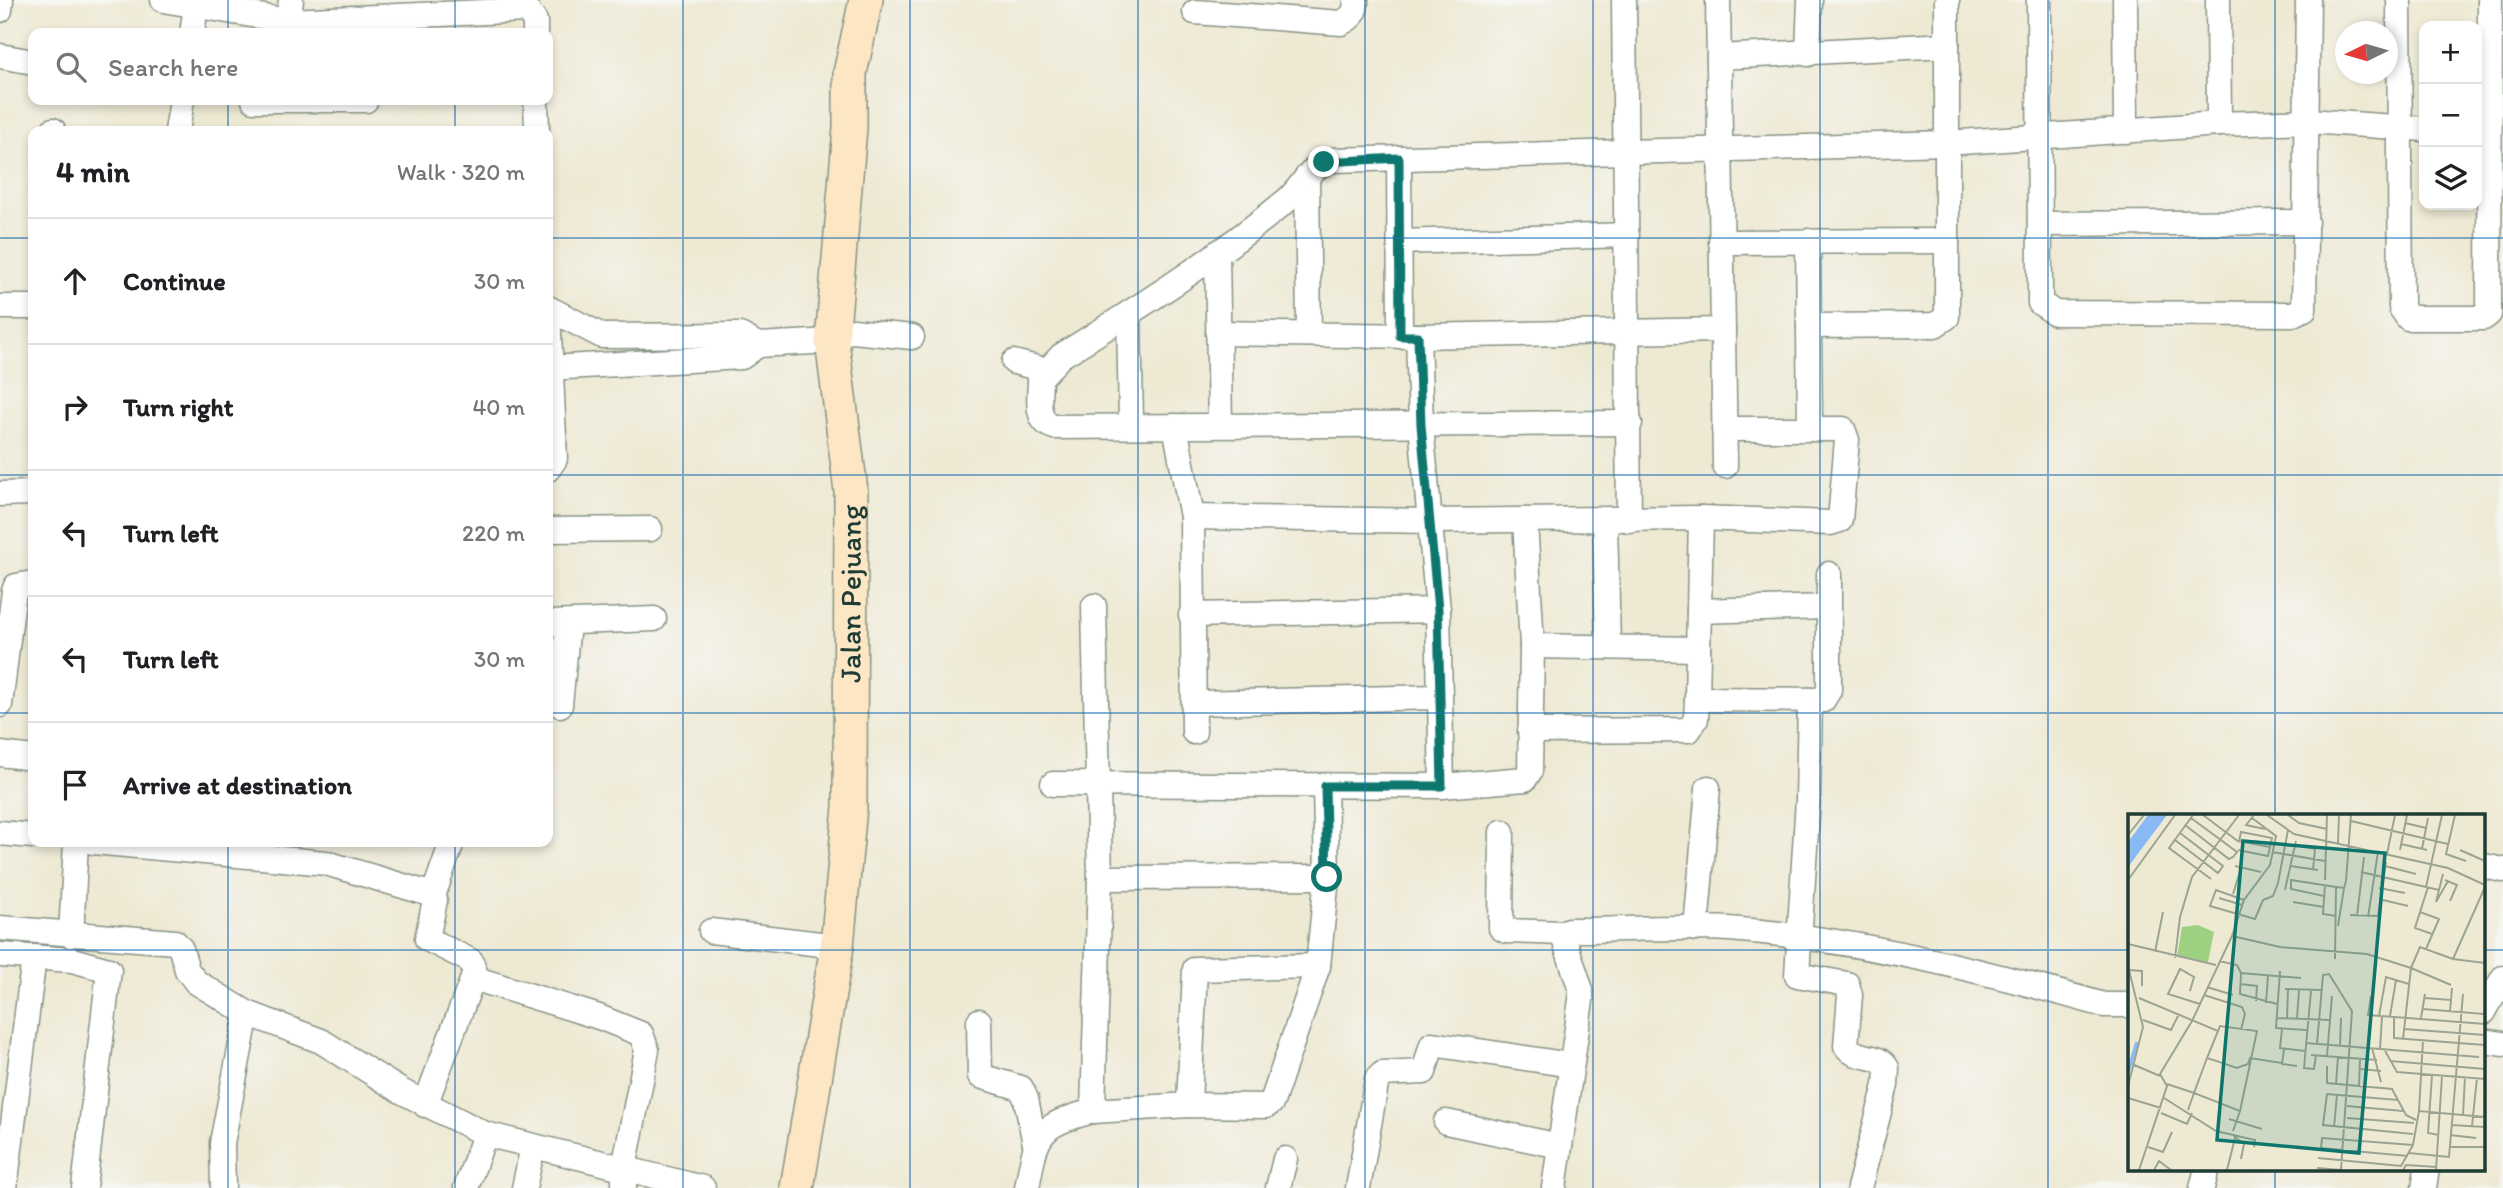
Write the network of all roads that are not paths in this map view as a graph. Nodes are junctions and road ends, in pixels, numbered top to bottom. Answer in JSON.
{"nodes":[{"id":1,"x":1,"y":0,"type":"edge"},
{"id":2,"x":163,"y":0,"type":"edge"},
{"id":3,"x":866,"y":0,"type":"edge"},
{"id":4,"x":1356,"y":0,"type":"edge"},
{"id":5,"x":1624,"y":0,"type":"edge"},
{"id":6,"x":1718,"y":0,"type":"edge"},
{"id":7,"x":1810,"y":0,"type":"edge"},
{"id":8,"x":1947,"y":0,"type":"edge"},
{"id":9,"x":2039,"y":0,"type":"edge"},
{"id":10,"x":2125,"y":0,"type":"edge"},
{"id":11,"x":2218,"y":0,"type":"edge"},
{"id":12,"x":2308,"y":0,"type":"edge"},
{"id":13,"x":2399,"y":0,"type":"edge"},
{"id":14,"x":2490,"y":0,"type":"edge"},
{"id":15,"x":197,"y":3,"type":"edge"},
{"id":16,"x":380,"y":8,"type":"edge"},
{"id":17,"x":0,"y":10,"type":"edge"},
{"id":18,"x":289,"y":11,"type":"edge"},
{"id":19,"x":1195,"y":12,"type":"dead end"},
{"id":20,"x":193,"y":28,"type":"edge"},
{"id":21,"x":535,"y":28,"type":"edge"},
{"id":22,"x":1947,"y":45,"type":"junction"},
{"id":23,"x":1808,"y":54,"type":"junction"},
{"id":24,"x":0,"y":56,"type":"edge"},
{"id":25,"x":1719,"y":57,"type":"junction"},
{"id":26,"x":28,"y":61,"type":"edge"},
{"id":27,"x":181,"y":105,"type":"edge"},
{"id":28,"x":536,"y":105,"type":"edge"},
{"id":29,"x":2308,"y":121,"type":"junction"},
{"id":30,"x":2219,"y":124,"type":"junction"},
{"id":31,"x":178,"y":126,"type":"edge"},
{"id":32,"x":537,"y":126,"type":"edge"},
{"id":33,"x":2399,"y":129,"type":"junction"},
{"id":34,"x":2419,"y":129,"type":"edge"},
{"id":35,"x":2490,"y":130,"type":"edge"},
{"id":36,"x":2126,"y":131,"type":"junction"},
{"id":37,"x":2040,"y":136,"type":"junction"},
{"id":38,"x":1947,"y":143,"type":"junction"},
{"id":39,"x":1722,"y":148,"type":"junction"},
{"id":40,"x":1623,"y":152,"type":"junction"},
{"id":41,"x":1399,"y":158,"type":"junction"},
{"id":42,"x":1307,"y":177,"type":"junction"},
{"id":43,"x":2306,"y":222,"type":"junction"},
{"id":44,"x":2040,"y":225,"type":"junction"},
{"id":45,"x":1626,"y":235,"type":"junction"},
{"id":46,"x":1808,"y":241,"type":"junction"},
{"id":47,"x":1947,"y":241,"type":"junction"},
{"id":48,"x":1400,"y":242,"type":"junction"},
{"id":49,"x":1721,"y":242,"type":"junction"},
{"id":50,"x":1217,"y":253,"type":"junction"},
{"id":51,"x":0,"y":307,"type":"edge"},
{"id":52,"x":28,"y":307,"type":"edge"},
{"id":53,"x":553,"y":312,"type":"edge"},
{"id":54,"x":1129,"y":313,"type":"junction"},
{"id":55,"x":1809,"y":326,"type":"junction"},
{"id":56,"x":1723,"y":330,"type":"junction"},
{"id":57,"x":1217,"y":333,"type":"junction"},
{"id":58,"x":1627,"y":333,"type":"junction"},
{"id":59,"x":1309,"y":334,"type":"junction"},
{"id":60,"x":601,"y":336,"type":"junction"},
{"id":61,"x":1409,"y":336,"type":"junction"},
{"id":62,"x":912,"y":337,"type":"dead end"},
{"id":63,"x":832,"y":341,"type":"junction"},
{"id":64,"x":758,"y":345,"type":"junction"},
{"id":65,"x":1014,"y":362,"type":"dead end"},
{"id":66,"x":603,"y":363,"type":"junction"},
{"id":67,"x":553,"y":368,"type":"edge"},
{"id":68,"x":1045,"y":370,"type":"junction"},
{"id":69,"x":553,"y":423,"type":"edge"},
{"id":70,"x":1630,"y":423,"type":"junction"},
{"id":71,"x":1131,"y":424,"type":"junction"},
{"id":72,"x":1220,"y":425,"type":"junction"},
{"id":73,"x":1421,"y":425,"type":"junction"},
{"id":74,"x":1175,"y":426,"type":"junction"},
{"id":75,"x":1810,"y":427,"type":"junction"},
{"id":76,"x":1724,"y":429,"type":"junction"},
{"id":77,"x":553,"y":462,"type":"edge"},
{"id":78,"x":1725,"y":466,"type":"dead end"},
{"id":79,"x":28,"y":493,"type":"edge"},
{"id":80,"x":0,"y":494,"type":"edge"},
{"id":81,"x":1192,"y":517,"type":"junction"},
{"id":82,"x":1701,"y":518,"type":"junction"},
{"id":83,"x":1525,"y":520,"type":"junction"},
{"id":84,"x":1617,"y":520,"type":"junction"},
{"id":85,"x":1432,"y":521,"type":"junction"},
{"id":86,"x":650,"y":529,"type":"dead end"},
{"id":87,"x":553,"y":530,"type":"edge"},
{"id":88,"x":1829,"y":573,"type":"dead end"},
{"id":89,"x":25,"y":585,"type":"edge"},
{"id":90,"x":1094,"y":606,"type":"dead end"},
{"id":91,"x":1827,"y":607,"type":"junction"},
{"id":92,"x":1438,"y":610,"type":"junction"},
{"id":93,"x":1699,"y":611,"type":"junction"},
{"id":94,"x":1191,"y":615,"type":"junction"},
{"id":95,"x":654,"y":619,"type":"dead end"},
{"id":96,"x":558,"y":623,"type":"edge"},
{"id":97,"x":1532,"y":646,"type":"junction"},
{"id":98,"x":1608,"y":647,"type":"junction"},
{"id":99,"x":1698,"y":649,"type":"junction"},
{"id":100,"x":1438,"y":697,"type":"junction"},
{"id":101,"x":1698,"y":699,"type":"junction"},
{"id":102,"x":1810,"y":700,"type":"junction"},
{"id":103,"x":1194,"y":703,"type":"junction"},
{"id":104,"x":0,"y":705,"type":"edge"},
{"id":105,"x":560,"y":705,"type":"dead end"},
{"id":106,"x":1530,"y":731,"type":"junction"},
{"id":107,"x":1194,"y":732,"type":"dead end"},
{"id":108,"x":0,"y":754,"type":"edge"},
{"id":109,"x":28,"y":757,"type":"edge"},
{"id":110,"x":1053,"y":784,"type":"dead end"},
{"id":111,"x":1097,"y":784,"type":"junction"},
{"id":112,"x":1325,"y":786,"type":"junction"},
{"id":113,"x":1442,"y":786,"type":"junction"},
{"id":114,"x":1708,"y":788,"type":"dead end"},
{"id":115,"x":1503,"y":832,"type":"dead end"},
{"id":116,"x":0,"y":833,"type":"edge"},
{"id":117,"x":28,"y":836,"type":"edge"},
{"id":118,"x":76,"y":847,"type":"edge"},
{"id":119,"x":148,"y":847,"type":"edge"},
{"id":120,"x":450,"y":847,"type":"edge"},
{"id":121,"x":1327,"y":877,"type":"junction"},
{"id":122,"x":1100,"y":878,"type":"junction"},
{"id":123,"x":433,"y":896,"type":"junction"},
{"id":124,"x":0,"y":928,"type":"edge"},
{"id":125,"x":1696,"y":929,"type":"junction"},
{"id":126,"x":711,"y":930,"type":"dead end"},
{"id":127,"x":1562,"y":933,"type":"junction"},
{"id":128,"x":71,"y":935,"type":"junction"},
{"id":129,"x":1798,"y":937,"type":"junction"},
{"id":130,"x":837,"y":946,"type":"junction"},
{"id":131,"x":0,"y":955,"type":"edge"},
{"id":132,"x":34,"y":957,"type":"junction"},
{"id":133,"x":1318,"y":966,"type":"junction"},
{"id":134,"x":473,"y":978,"type":"junction"},
{"id":135,"x":2503,"y":978,"type":"edge"},
{"id":136,"x":2128,"y":1005,"type":"edge"},
{"id":137,"x":2486,"y":1008,"type":"edge"},
{"id":138,"x":247,"y":1013,"type":"junction"},
{"id":139,"x":979,"y":1021,"type":"dead end"},
{"id":140,"x":1571,"y":1065,"type":"junction"},
{"id":141,"x":425,"y":1105,"type":"junction"},
{"id":142,"x":1189,"y":1105,"type":"junction"},
{"id":143,"x":1093,"y":1111,"type":"junction"},
{"id":144,"x":1446,"y":1122,"type":"dead end"},
{"id":145,"x":485,"y":1134,"type":"junction"},
{"id":146,"x":1035,"y":1144,"type":"junction"},
{"id":147,"x":533,"y":1146,"type":"junction"},
{"id":148,"x":1560,"y":1146,"type":"junction"},
{"id":149,"x":1285,"y":1159,"type":"dead end"},
{"id":150,"x":2207,"y":1170,"type":"edge"},
{"id":151,"x":2427,"y":1170,"type":"edge"},
{"id":152,"x":624,"y":1178,"type":"edge"},
{"id":153,"x":229,"y":1187,"type":"edge"},
{"id":154,"x":5,"y":1188,"type":"edge"},
{"id":155,"x":84,"y":1188,"type":"edge"},
{"id":156,"x":466,"y":1188,"type":"edge"},
{"id":157,"x":524,"y":1188,"type":"edge"},
{"id":158,"x":703,"y":1188,"type":"edge"},
{"id":159,"x":797,"y":1188,"type":"edge"},
{"id":160,"x":1027,"y":1188,"type":"edge"},
{"id":161,"x":1278,"y":1188,"type":"edge"},
{"id":162,"x":1358,"y":1188,"type":"edge"},
{"id":163,"x":1554,"y":1188,"type":"edge"},
{"id":164,"x":1859,"y":1188,"type":"edge"},
{"id":165,"x":2202,"y":1188,"type":"edge"},
{"id":166,"x":2424,"y":1188,"type":"edge"}],
"edges":[{"from":1,"to":17,"type":"street"},
{"from":2,"to":15,"type":"street"},
{"from":3,"to":63,"type":"street","name":"Jalan Pejuang"},
{"from":4,"to":19,"type":"street"},
{"from":5,"to":40,"type":"street"},
{"from":6,"to":25,"type":"street"},
{"from":7,"to":23,"type":"street"},
{"from":8,"to":22,"type":"street"},
{"from":9,"to":37,"type":"street"},
{"from":10,"to":36,"type":"street"},
{"from":11,"to":30,"type":"street"},
{"from":12,"to":29,"type":"street"},
{"from":13,"to":33,"type":"street"},
{"from":14,"to":35,"type":"street"},
{"from":15,"to":18,"type":"street"},
{"from":15,"to":20,"type":"street"},
{"from":16,"to":18,"type":"street"},
{"from":16,"to":21,"type":"street"},
{"from":22,"to":23,"type":"street"},
{"from":22,"to":38,"type":"street"},
{"from":23,"to":25,"type":"street"},
{"from":24,"to":26,"type":"street"},
{"from":25,"to":39,"type":"street"},
{"from":27,"to":31,"type":"street"},
{"from":28,"to":32,"type":"street"},
{"from":29,"to":30,"type":"street"},
{"from":29,"to":33,"type":"street"},
{"from":29,"to":43,"type":"street"},
{"from":30,"to":36,"type":"street"},
{"from":33,"to":34,"type":"street"},
{"from":33,"to":35,"type":"street"},
{"from":36,"to":37,"type":"street"},
{"from":37,"to":38,"type":"street"},
{"from":37,"to":44,"type":"street"},
{"from":38,"to":39,"type":"street"},
{"from":38,"to":47,"type":"street"},
{"from":39,"to":40,"type":"street"},
{"from":39,"to":49,"type":"street"},
{"from":40,"to":41,"type":"street"},
{"from":40,"to":45,"type":"street"},
{"from":41,"to":42,"type":"street"},
{"from":41,"to":48,"type":"street"},
{"from":42,"to":50,"type":"street"},
{"from":42,"to":59,"type":"street"},
{"from":43,"to":44,"type":"street"},
{"from":43,"to":44,"type":"street"},
{"from":45,"to":48,"type":"street"},
{"from":45,"to":58,"type":"street"},
{"from":46,"to":47,"type":"street"},
{"from":46,"to":49,"type":"street"},
{"from":46,"to":55,"type":"street"},
{"from":47,"to":55,"type":"street"},
{"from":48,"to":61,"type":"street"},
{"from":49,"to":56,"type":"street"},
{"from":50,"to":54,"type":"street"},
{"from":50,"to":57,"type":"street"},
{"from":51,"to":52,"type":"street"},
{"from":53,"to":60,"type":"street"},
{"from":54,"to":68,"type":"street"},
{"from":54,"to":71,"type":"street"},
{"from":55,"to":75,"type":"street"},
{"from":56,"to":58,"type":"street"},
{"from":56,"to":76,"type":"street"},
{"from":57,"to":59,"type":"street"},
{"from":57,"to":72,"type":"street"},
{"from":58,"to":61,"type":"street"},
{"from":58,"to":70,"type":"street"},
{"from":59,"to":61,"type":"street"},
{"from":60,"to":64,"type":"street"},
{"from":60,"to":66,"type":"street"},
{"from":61,"to":73,"type":"street"},
{"from":62,"to":63,"type":"street"},
{"from":63,"to":64,"type":"street"},
{"from":63,"to":130,"type":"street","name":"Jalan Pejuang"},
{"from":64,"to":66,"type":"street"},
{"from":65,"to":68,"type":"street"},
{"from":66,"to":67,"type":"street"},
{"from":68,"to":71,"type":"street"},
{"from":69,"to":77,"type":"street"},
{"from":70,"to":73,"type":"street"},
{"from":70,"to":84,"type":"street"},
{"from":71,"to":74,"type":"street"},
{"from":72,"to":73,"type":"street"},
{"from":72,"to":74,"type":"street"},
{"from":73,"to":85,"type":"street"},
{"from":74,"to":81,"type":"street"},
{"from":75,"to":76,"type":"street"},
{"from":75,"to":82,"type":"street"},
{"from":76,"to":78,"type":"street"},
{"from":79,"to":80,"type":"street"},
{"from":81,"to":85,"type":"street"},
{"from":81,"to":94,"type":"street"},
{"from":82,"to":84,"type":"street"},
{"from":82,"to":93,"type":"street"},
{"from":83,"to":84,"type":"street"},
{"from":83,"to":85,"type":"street"},
{"from":83,"to":97,"type":"street"},
{"from":84,"to":98,"type":"street"},
{"from":85,"to":92,"type":"street"},
{"from":86,"to":87,"type":"street"},
{"from":88,"to":91,"type":"street"},
{"from":89,"to":104,"type":"street"},
{"from":90,"to":111,"type":"street"},
{"from":91,"to":93,"type":"street"},
{"from":91,"to":102,"type":"street"},
{"from":92,"to":94,"type":"street"},
{"from":92,"to":100,"type":"street"},
{"from":93,"to":99,"type":"street"},
{"from":94,"to":103,"type":"street"},
{"from":95,"to":96,"type":"street"},
{"from":96,"to":105,"type":"street"},
{"from":97,"to":98,"type":"street"},
{"from":97,"to":106,"type":"street"},
{"from":98,"to":99,"type":"street"},
{"from":99,"to":101,"type":"street"},
{"from":100,"to":103,"type":"street"},
{"from":100,"to":113,"type":"street"},
{"from":101,"to":102,"type":"street"},
{"from":101,"to":106,"type":"street"},
{"from":102,"to":129,"type":"street"},
{"from":103,"to":107,"type":"street"},
{"from":106,"to":113,"type":"street"},
{"from":108,"to":109,"type":"street"},
{"from":110,"to":111,"type":"street"},
{"from":111,"to":112,"type":"street"},
{"from":111,"to":122,"type":"street"},
{"from":112,"to":113,"type":"street"},
{"from":112,"to":121,"type":"street"},
{"from":114,"to":125,"type":"street"},
{"from":115,"to":127,"type":"street"},
{"from":116,"to":117,"type":"street"},
{"from":118,"to":128,"type":"street"},
{"from":119,"to":123,"type":"street"},
{"from":120,"to":123,"type":"street"},
{"from":121,"to":122,"type":"street"},
{"from":121,"to":133,"type":"street"},
{"from":122,"to":143,"type":"street"},
{"from":123,"to":134,"type":"street"},
{"from":124,"to":128,"type":"street"},
{"from":125,"to":127,"type":"street"},
{"from":125,"to":129,"type":"street"},
{"from":126,"to":130,"type":"street"},
{"from":127,"to":140,"type":"street"},
{"from":128,"to":138,"type":"street"},
{"from":129,"to":136,"type":"street"},
{"from":129,"to":164,"type":"street"},
{"from":130,"to":159,"type":"street","name":"Jalan Pejuang"},
{"from":131,"to":132,"type":"street"},
{"from":132,"to":154,"type":"street"},
{"from":132,"to":155,"type":"street"},
{"from":133,"to":142,"type":"street"},
{"from":133,"to":142,"type":"street"},
{"from":134,"to":141,"type":"street"},
{"from":134,"to":152,"type":"street"},
{"from":135,"to":137,"type":"street"},
{"from":138,"to":141,"type":"street"},
{"from":138,"to":153,"type":"street"},
{"from":139,"to":146,"type":"street"},
{"from":140,"to":148,"type":"street"},
{"from":140,"to":162,"type":"street"},
{"from":141,"to":145,"type":"street"},
{"from":142,"to":143,"type":"street"},
{"from":143,"to":146,"type":"street"},
{"from":144,"to":148,"type":"street"},
{"from":145,"to":147,"type":"street"},
{"from":145,"to":156,"type":"street"},
{"from":146,"to":160,"type":"street"},
{"from":147,"to":152,"type":"street"},
{"from":147,"to":157,"type":"street"},
{"from":148,"to":163,"type":"street"},
{"from":149,"to":161,"type":"street"},
{"from":150,"to":165,"type":"street"},
{"from":151,"to":166,"type":"street"},
{"from":152,"to":158,"type":"street"}]}
